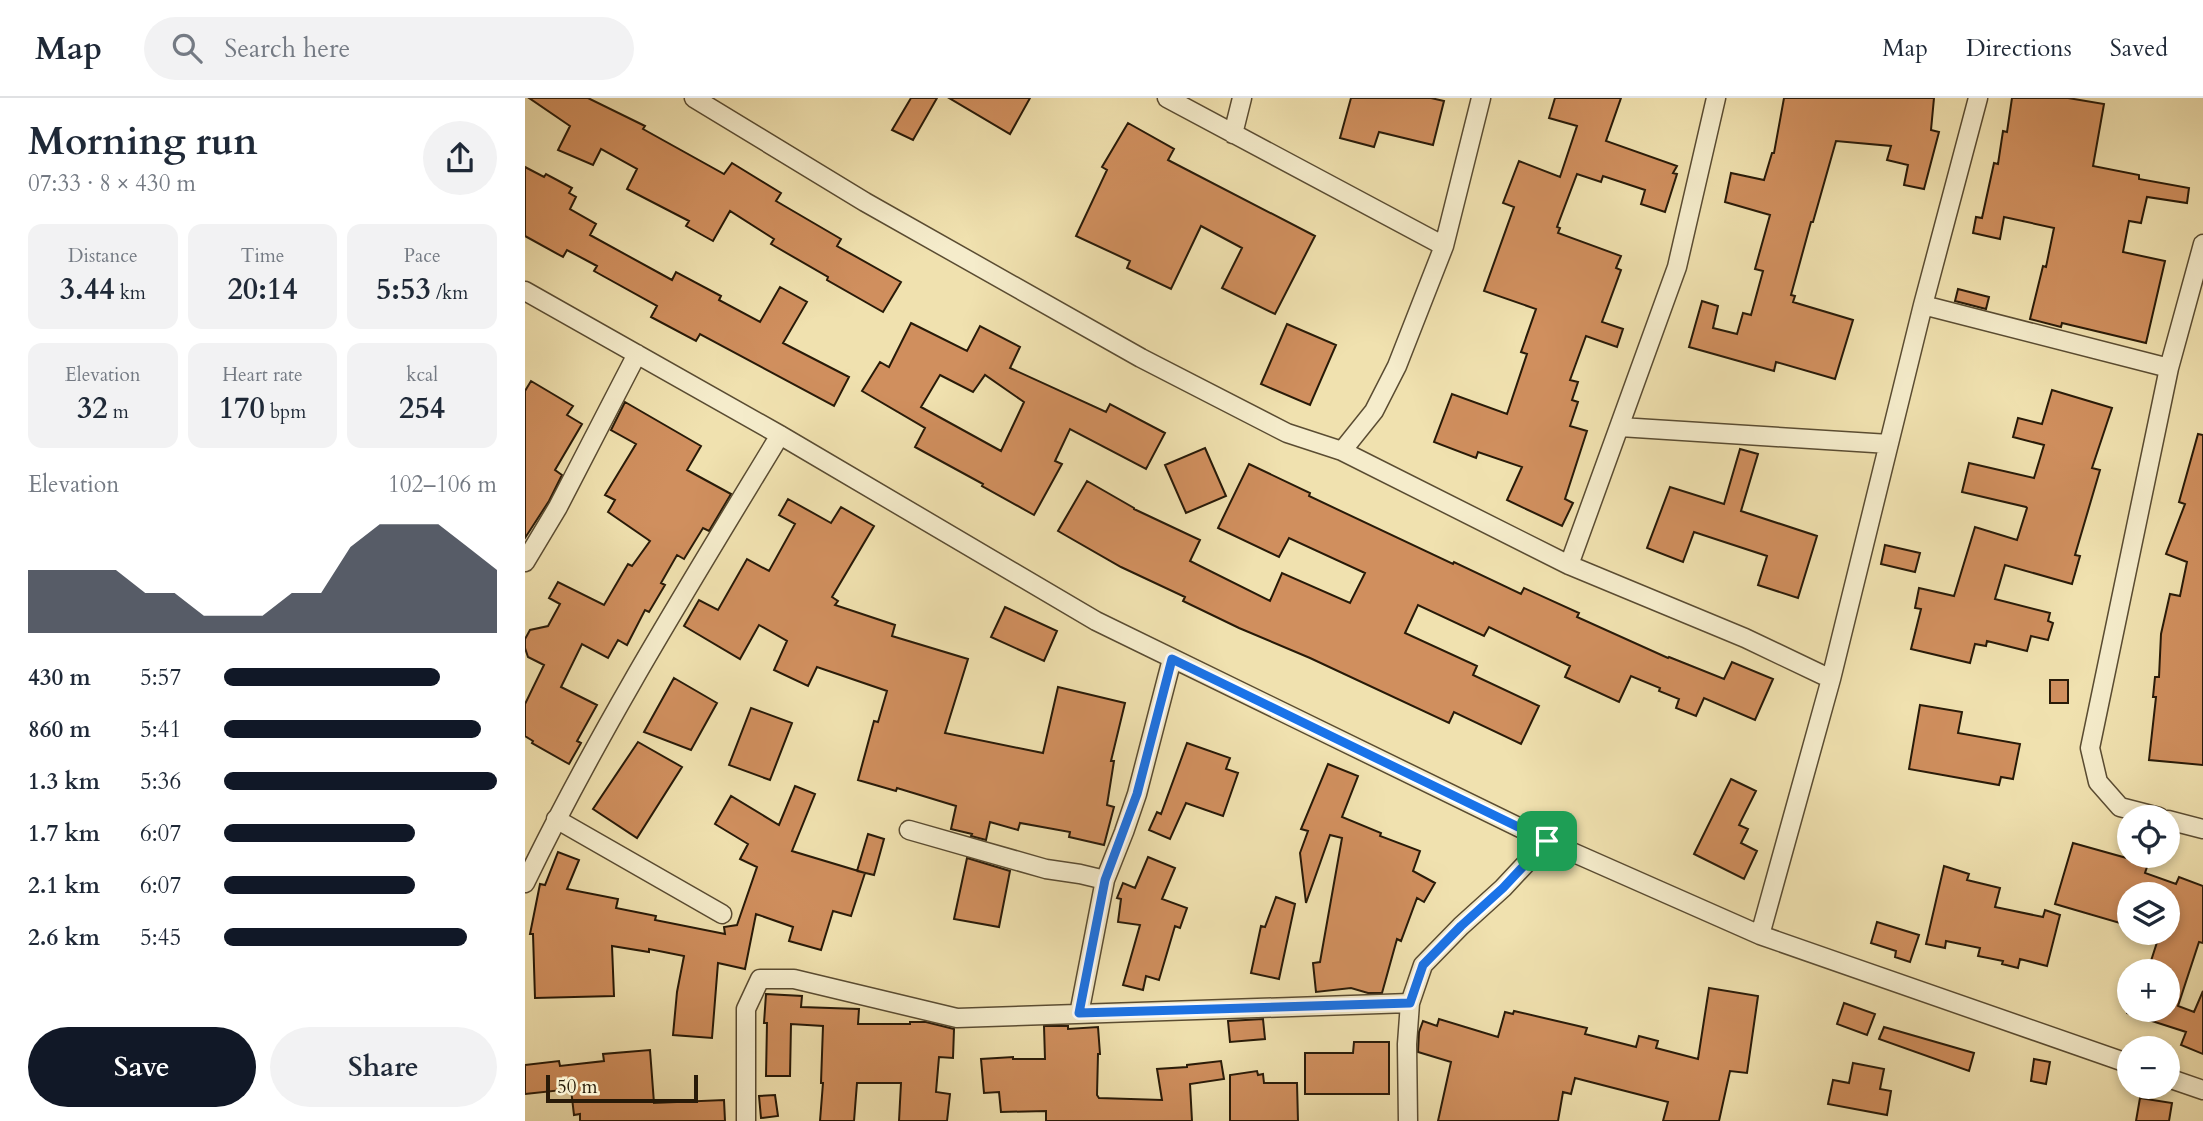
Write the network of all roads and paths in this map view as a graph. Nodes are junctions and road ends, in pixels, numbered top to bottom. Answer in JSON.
{"nodes":[{"id":1,"x":694,"y":98,"type":"edge"},
{"id":2,"x":1167,"y":98,"type":"edge"},
{"id":3,"x":1243,"y":98,"type":"edge"},
{"id":4,"x":1481,"y":98,"type":"edge"},
{"id":5,"x":1716,"y":98,"type":"edge"},
{"id":6,"x":1977,"y":98,"type":"edge"},
{"id":7,"x":1233,"y":134,"type":"junction"},
{"id":8,"x":2203,"y":244,"type":"edge"},
{"id":9,"x":1444,"y":246,"type":"junction"},
{"id":10,"x":525,"y":291,"type":"edge"},
{"id":11,"x":1923,"y":305,"type":"junction"},
{"id":12,"x":637,"y":354,"type":"junction"},
{"id":13,"x":2169,"y":368,"type":"junction"},
{"id":14,"x":1620,"y":426,"type":"junction"},
{"id":15,"x":780,"y":435,"type":"junction"},
{"id":16,"x":1889,"y":444,"type":"junction"},
{"id":17,"x":1342,"y":450,"type":"junction"},
{"id":18,"x":525,"y":562,"type":"edge"},
{"id":19,"x":1569,"y":565,"type":"junction"},
{"id":20,"x":1172,"y":659,"type":"junction"},
{"id":21,"x":1831,"y":680,"type":"junction"},
{"id":22,"x":2118,"y":805,"type":"edge"},
{"id":23,"x":556,"y":819,"type":"junction"},
{"id":24,"x":2180,"y":823,"type":"edge"},
{"id":25,"x":2203,"y":829,"type":"edge"},
{"id":26,"x":909,"y":830,"type":"dead end"},
{"id":27,"x":1547,"y":841,"type":"junction"},
{"id":28,"x":1105,"y":880,"type":"junction"},
{"id":29,"x":525,"y":883,"type":"edge"},
{"id":30,"x":722,"y":914,"type":"dead end"},
{"id":31,"x":1760,"y":934,"type":"junction"},
{"id":32,"x":1410,"y":1003,"type":"junction"},
{"id":33,"x":1079,"y":1013,"type":"junction"},
{"id":34,"x":2117,"y":1059,"type":"edge"},
{"id":35,"x":2180,"y":1082,"type":"edge"},
{"id":36,"x":2203,"y":1090,"type":"edge"},
{"id":37,"x":747,"y":1121,"type":"edge"},
{"id":38,"x":1408,"y":1121,"type":"edge"}],
"edges":[{"from":1,"to":17,"type":"street"},
{"from":2,"to":7,"type":"street"},
{"from":3,"to":7,"type":"street"},
{"from":4,"to":9,"type":"street"},
{"from":5,"to":14,"type":"street"},
{"from":6,"to":11,"type":"street"},
{"from":7,"to":9,"type":"street"},
{"from":8,"to":13,"type":"street"},
{"from":9,"to":17,"type":"street"},
{"from":10,"to":12,"type":"street"},
{"from":11,"to":13,"type":"street"},
{"from":11,"to":16,"type":"street"},
{"from":12,"to":15,"type":"street"},
{"from":12,"to":18,"type":"street"},
{"from":13,"to":22,"type":"street"},
{"from":14,"to":16,"type":"street"},
{"from":14,"to":19,"type":"street"},
{"from":15,"to":20,"type":"street"},
{"from":15,"to":23,"type":"street"},
{"from":16,"to":21,"type":"street"},
{"from":17,"to":19,"type":"street"},
{"from":19,"to":21,"type":"street"},
{"from":20,"to":27,"type":"street"},
{"from":20,"to":28,"type":"street"},
{"from":21,"to":31,"type":"street"},
{"from":23,"to":29,"type":"street"},
{"from":23,"to":30,"type":"street"},
{"from":24,"to":25,"type":"street"},
{"from":26,"to":28,"type":"street"},
{"from":27,"to":31,"type":"street"},
{"from":27,"to":32,"type":"street"},
{"from":28,"to":33,"type":"street"},
{"from":31,"to":34,"type":"street"},
{"from":32,"to":33,"type":"street"},
{"from":32,"to":38,"type":"street"},
{"from":33,"to":37,"type":"street"},
{"from":35,"to":36,"type":"street"}]}
